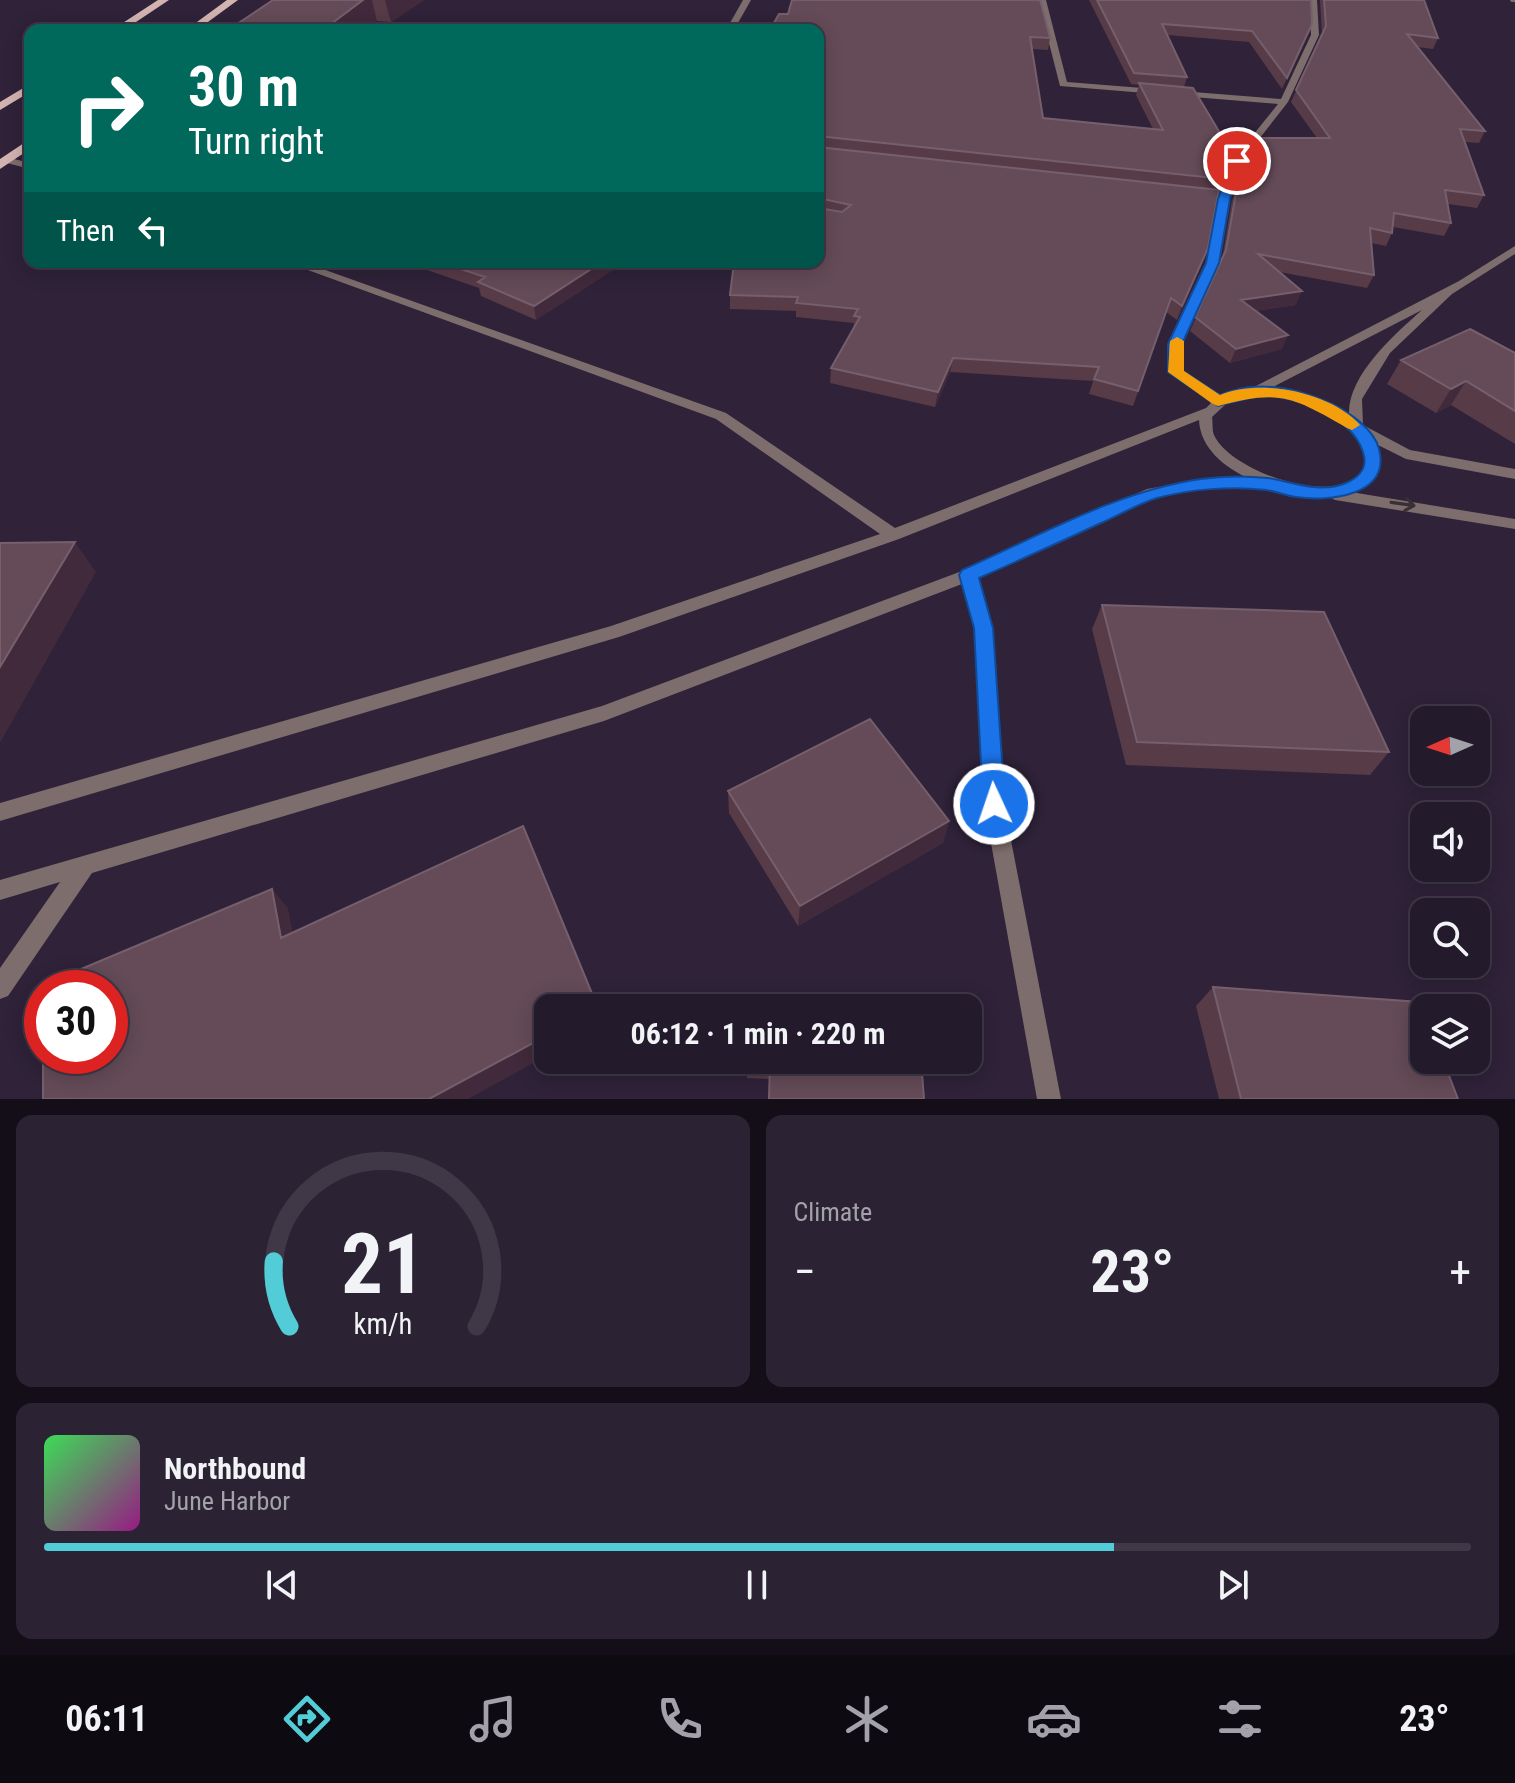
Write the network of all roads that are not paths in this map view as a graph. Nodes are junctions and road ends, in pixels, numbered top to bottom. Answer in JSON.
{"nodes":[{"id":1,"x":164,"y":0,"type":"edge"},
{"id":2,"x":233,"y":0,"type":"edge"},
{"id":3,"x":747,"y":0,"type":"edge"},
{"id":4,"x":1042,"y":0,"type":"edge"},
{"id":5,"x":1313,"y":0,"type":"edge"},
{"id":6,"x":126,"y":24,"type":"edge"},
{"id":7,"x":199,"y":24,"type":"edge"},
{"id":8,"x":733,"y":24,"type":"edge"},
{"id":9,"x":24,"y":91,"type":"edge"},
{"id":10,"x":1284,"y":102,"type":"junction"},
{"id":11,"x":0,"y":107,"type":"edge"},
{"id":12,"x":24,"y":147,"type":"edge"},
{"id":13,"x":3,"y":163,"type":"edge"},
{"id":14,"x":24,"y":165,"type":"edge"},
{"id":15,"x":1208,"y":197,"type":"edge"},
{"id":16,"x":1224,"y":199,"type":"junction"},
{"id":17,"x":1515,"y":249,"type":"edge"},
{"id":18,"x":311,"y":268,"type":"edge"},
{"id":19,"x":1447,"y":293,"type":"junction"},
{"id":20,"x":1256,"y":391,"type":"junction"},
{"id":21,"x":1213,"y":406,"type":"junction"},
{"id":22,"x":1356,"y":427,"type":"junction"},
{"id":23,"x":1515,"y":474,"type":"edge"},
{"id":24,"x":1267,"y":484,"type":"junction"},
{"id":25,"x":1325,"y":493,"type":"junction"},
{"id":26,"x":1515,"y":524,"type":"edge"},
{"id":27,"x":893,"y":535,"type":"junction"},
{"id":28,"x":968,"y":575,"type":"junction"},
{"id":29,"x":0,"y":812,"type":"edge"},
{"id":30,"x":85,"y":865,"type":"junction"},
{"id":31,"x":0,"y":890,"type":"edge"},
{"id":32,"x":0,"y":988,"type":"edge"},
{"id":33,"x":1049,"y":1099,"type":"edge"}],
"edges":[{"from":1,"to":6,"type":"main road"},
{"from":2,"to":7,"type":"main road"},
{"from":3,"to":8,"type":"street"},
{"from":4,"to":10,"type":"street"},
{"from":5,"to":10,"type":"street"},
{"from":9,"to":11,"type":"main road"},
{"from":10,"to":16,"type":"street"},
{"from":12,"to":13,"type":"main road"},
{"from":13,"to":14,"type":"street"},
{"from":15,"to":16,"type":"street"},
{"from":16,"to":21,"type":"street"},
{"from":17,"to":19,"type":"street"},
{"from":18,"to":27,"type":"street"},
{"from":19,"to":20,"type":"street"},
{"from":19,"to":22,"type":"street"},
{"from":20,"to":21,"type":"street"},
{"from":20,"to":22,"type":"street"},
{"from":21,"to":24,"type":"street"},
{"from":21,"to":27,"type":"street"},
{"from":22,"to":23,"type":"street"},
{"from":22,"to":25,"type":"street"},
{"from":24,"to":25,"type":"street"},
{"from":24,"to":28,"type":"street"},
{"from":25,"to":26,"type":"street","one_way":true},
{"from":27,"to":29,"type":"street"},
{"from":28,"to":30,"type":"street"},
{"from":28,"to":33,"type":"street"},
{"from":30,"to":31,"type":"street"},
{"from":30,"to":32,"type":"street"}]}
